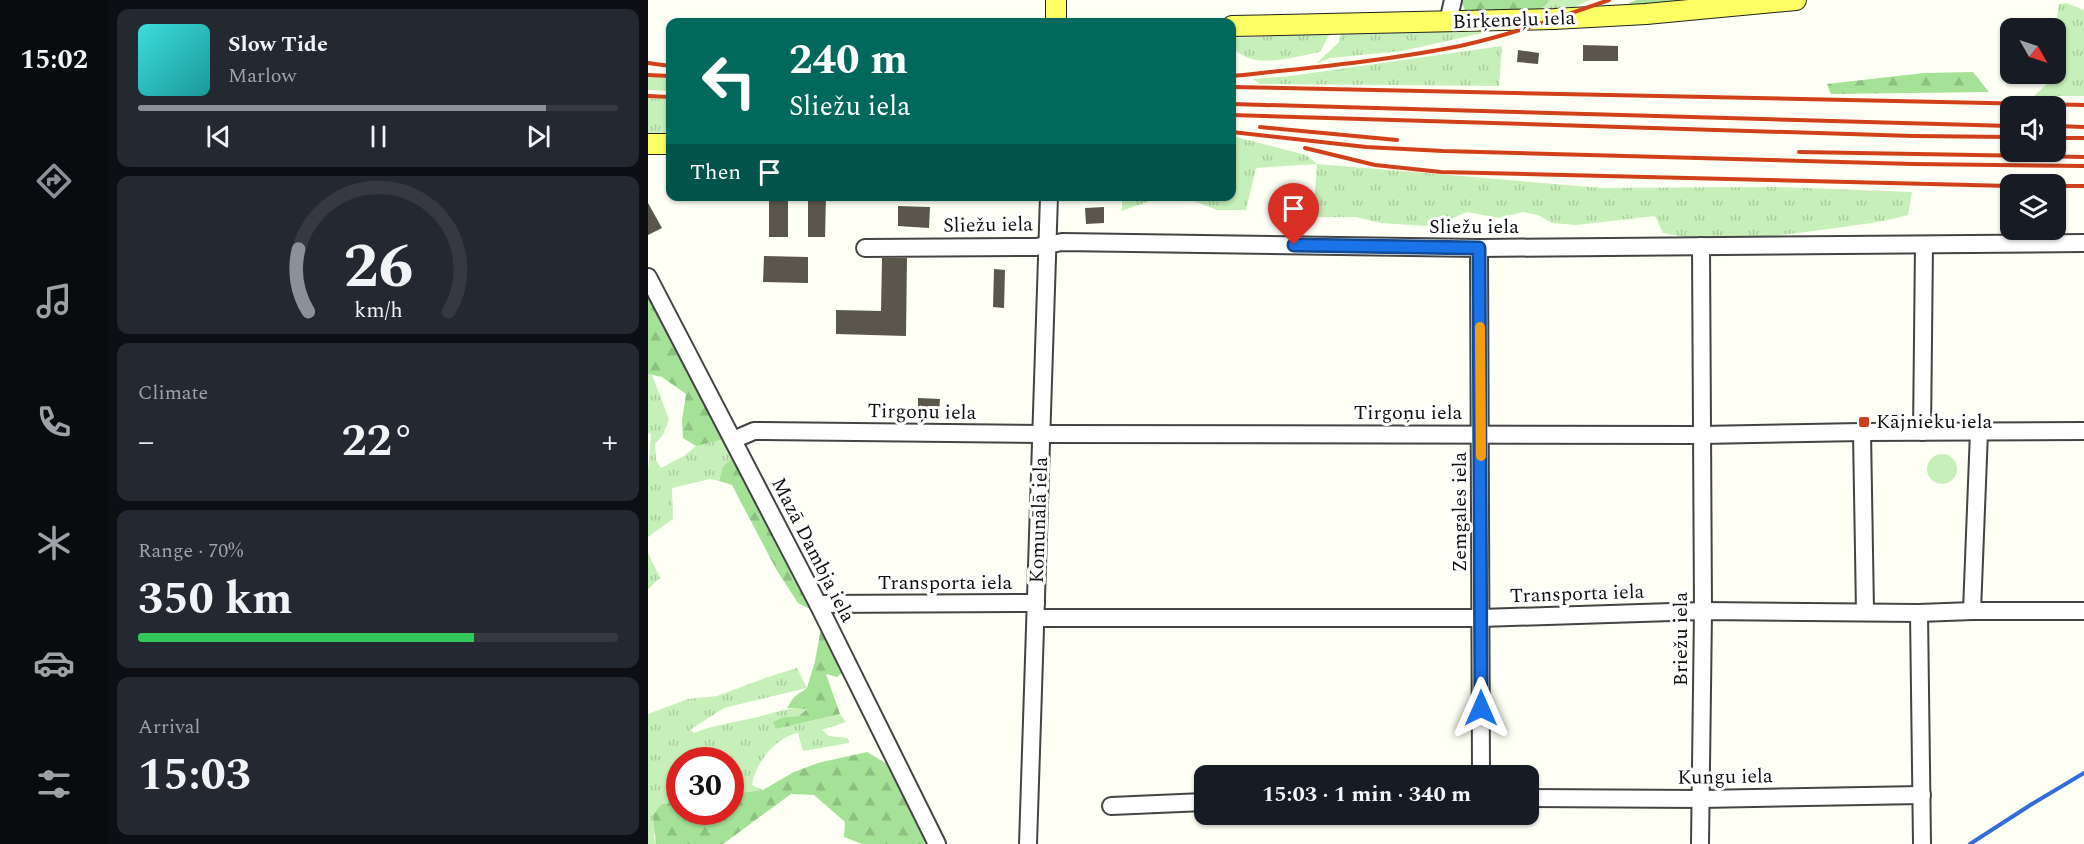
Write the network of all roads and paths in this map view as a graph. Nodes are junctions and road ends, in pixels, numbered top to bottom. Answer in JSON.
{"nodes":[{"id":1,"x":1056,"y":0,"type":"edge"},
{"id":2,"x":1453,"y":0,"type":"edge"},
{"id":3,"x":1796,"y":0,"type":"edge"},
{"id":4,"x":1056,"y":18,"type":"edge"},
{"id":5,"x":1448,"y":22,"type":"junction"},
{"id":6,"x":1236,"y":26,"type":"edge"},
{"id":7,"x":648,"y":144,"type":"edge"},
{"id":8,"x":666,"y":144,"type":"edge"},
{"id":9,"x":1049,"y":201,"type":"edge"},
{"id":10,"x":2084,"y":243,"type":"edge"},
{"id":11,"x":1047,"y":244,"type":"junction"},
{"id":12,"x":1923,"y":244,"type":"junction"},
{"id":13,"x":1701,"y":246,"type":"junction"},
{"id":14,"x":865,"y":248,"type":"dead end"},
{"id":15,"x":1479,"y":248,"type":"junction"},
{"id":16,"x":648,"y":277,"type":"edge"},
{"id":17,"x":2084,"y":431,"type":"edge"},
{"id":18,"x":1862,"y":432,"type":"junction"},
{"id":19,"x":1922,"y":432,"type":"junction"},
{"id":20,"x":1979,"y":432,"type":"junction"},
{"id":21,"x":1042,"y":434,"type":"junction"},
{"id":22,"x":1481,"y":434,"type":"junction"},
{"id":23,"x":1701,"y":435,"type":"junction"},
{"id":24,"x":733,"y":440,"type":"junction"},
{"id":25,"x":818,"y":604,"type":"junction"},
{"id":26,"x":1972,"y":610,"type":"junction"},
{"id":27,"x":1036,"y":611,"type":"junction"},
{"id":28,"x":1703,"y":611,"type":"junction"},
{"id":29,"x":1865,"y":611,"type":"junction"},
{"id":30,"x":2084,"y":611,"type":"edge"},
{"id":31,"x":1918,"y":613,"type":"junction"},
{"id":32,"x":1481,"y":618,"type":"junction"},
{"id":33,"x":1481,"y":765,"type":"edge"},
{"id":34,"x":1922,"y":795,"type":"junction"},
{"id":35,"x":1539,"y":798,"type":"edge"},
{"id":36,"x":1701,"y":799,"type":"junction"},
{"id":37,"x":1194,"y":802,"type":"edge"},
{"id":38,"x":1111,"y":806,"type":"dead end"},
{"id":39,"x":937,"y":844,"type":"edge"},
{"id":40,"x":1028,"y":844,"type":"edge"},
{"id":41,"x":1700,"y":844,"type":"edge"},
{"id":42,"x":1922,"y":844,"type":"edge"}],
"edges":[{"from":1,"to":4,"type":"main road"},
{"from":2,"to":5,"type":"street"},
{"from":3,"to":5,"type":"main road","name":"Birķeneļu iela"},
{"from":5,"to":6,"type":"main road","name":"Birķeneļu iela"},
{"from":7,"to":8,"type":"main road"},
{"from":9,"to":11,"type":"street","name":"Komunālā iela"},
{"from":10,"to":12,"type":"street","name":"Sliežu iela"},
{"from":11,"to":14,"type":"street","name":"Sliežu iela"},
{"from":11,"to":15,"type":"street","name":"Sliežu iela"},
{"from":11,"to":21,"type":"street","name":"Komunālā iela"},
{"from":12,"to":13,"type":"street","name":"Sliežu iela"},
{"from":12,"to":19,"type":"street"},
{"from":13,"to":15,"type":"street","name":"Sliežu iela"},
{"from":13,"to":23,"type":"street","name":"Briežu iela"},
{"from":15,"to":22,"type":"street","name":"Zemgales iela"},
{"from":16,"to":24,"type":"street","name":"Mazā Dambja iela"},
{"from":17,"to":20,"type":"street","name":"Tirgoņu iela"},
{"from":18,"to":19,"type":"street","name":"Tirgoņu iela"},
{"from":18,"to":23,"type":"street","name":"Tirgoņu iela"},
{"from":18,"to":29,"type":"street"},
{"from":19,"to":20,"type":"street","name":"Tirgoņu iela"},
{"from":20,"to":26,"type":"street"},
{"from":21,"to":22,"type":"street","name":"Tirgoņu iela"},
{"from":21,"to":24,"type":"street","name":"Tirgoņu iela"},
{"from":21,"to":27,"type":"street","name":"Komunālā iela"},
{"from":22,"to":23,"type":"street","name":"Tirgoņu iela"},
{"from":22,"to":32,"type":"street","name":"Zemgales iela"},
{"from":23,"to":28,"type":"street","name":"Briežu iela"},
{"from":24,"to":25,"type":"street","name":"Mazā Dambja iela"},
{"from":25,"to":27,"type":"street","name":"Transporta iela"},
{"from":25,"to":39,"type":"street","name":"Mazā Dambja iela"},
{"from":26,"to":30,"type":"street","name":"Transporta iela"},
{"from":26,"to":31,"type":"street","name":"Transporta iela"},
{"from":27,"to":32,"type":"street","name":"Transporta iela"},
{"from":27,"to":40,"type":"street","name":"Komunālā iela"},
{"from":28,"to":29,"type":"street","name":"Transporta iela"},
{"from":28,"to":32,"type":"street","name":"Transporta iela"},
{"from":28,"to":36,"type":"street","name":"Briežu iela"},
{"from":29,"to":31,"type":"street","name":"Transporta iela"},
{"from":31,"to":34,"type":"street"},
{"from":32,"to":33,"type":"street","name":"Zemgales iela"},
{"from":34,"to":36,"type":"street","name":"Kungu iela"},
{"from":34,"to":42,"type":"street"},
{"from":35,"to":36,"type":"street","name":"Kungu iela"},
{"from":36,"to":41,"type":"street","name":"Briežu iela"},
{"from":37,"to":38,"type":"street"}]}
